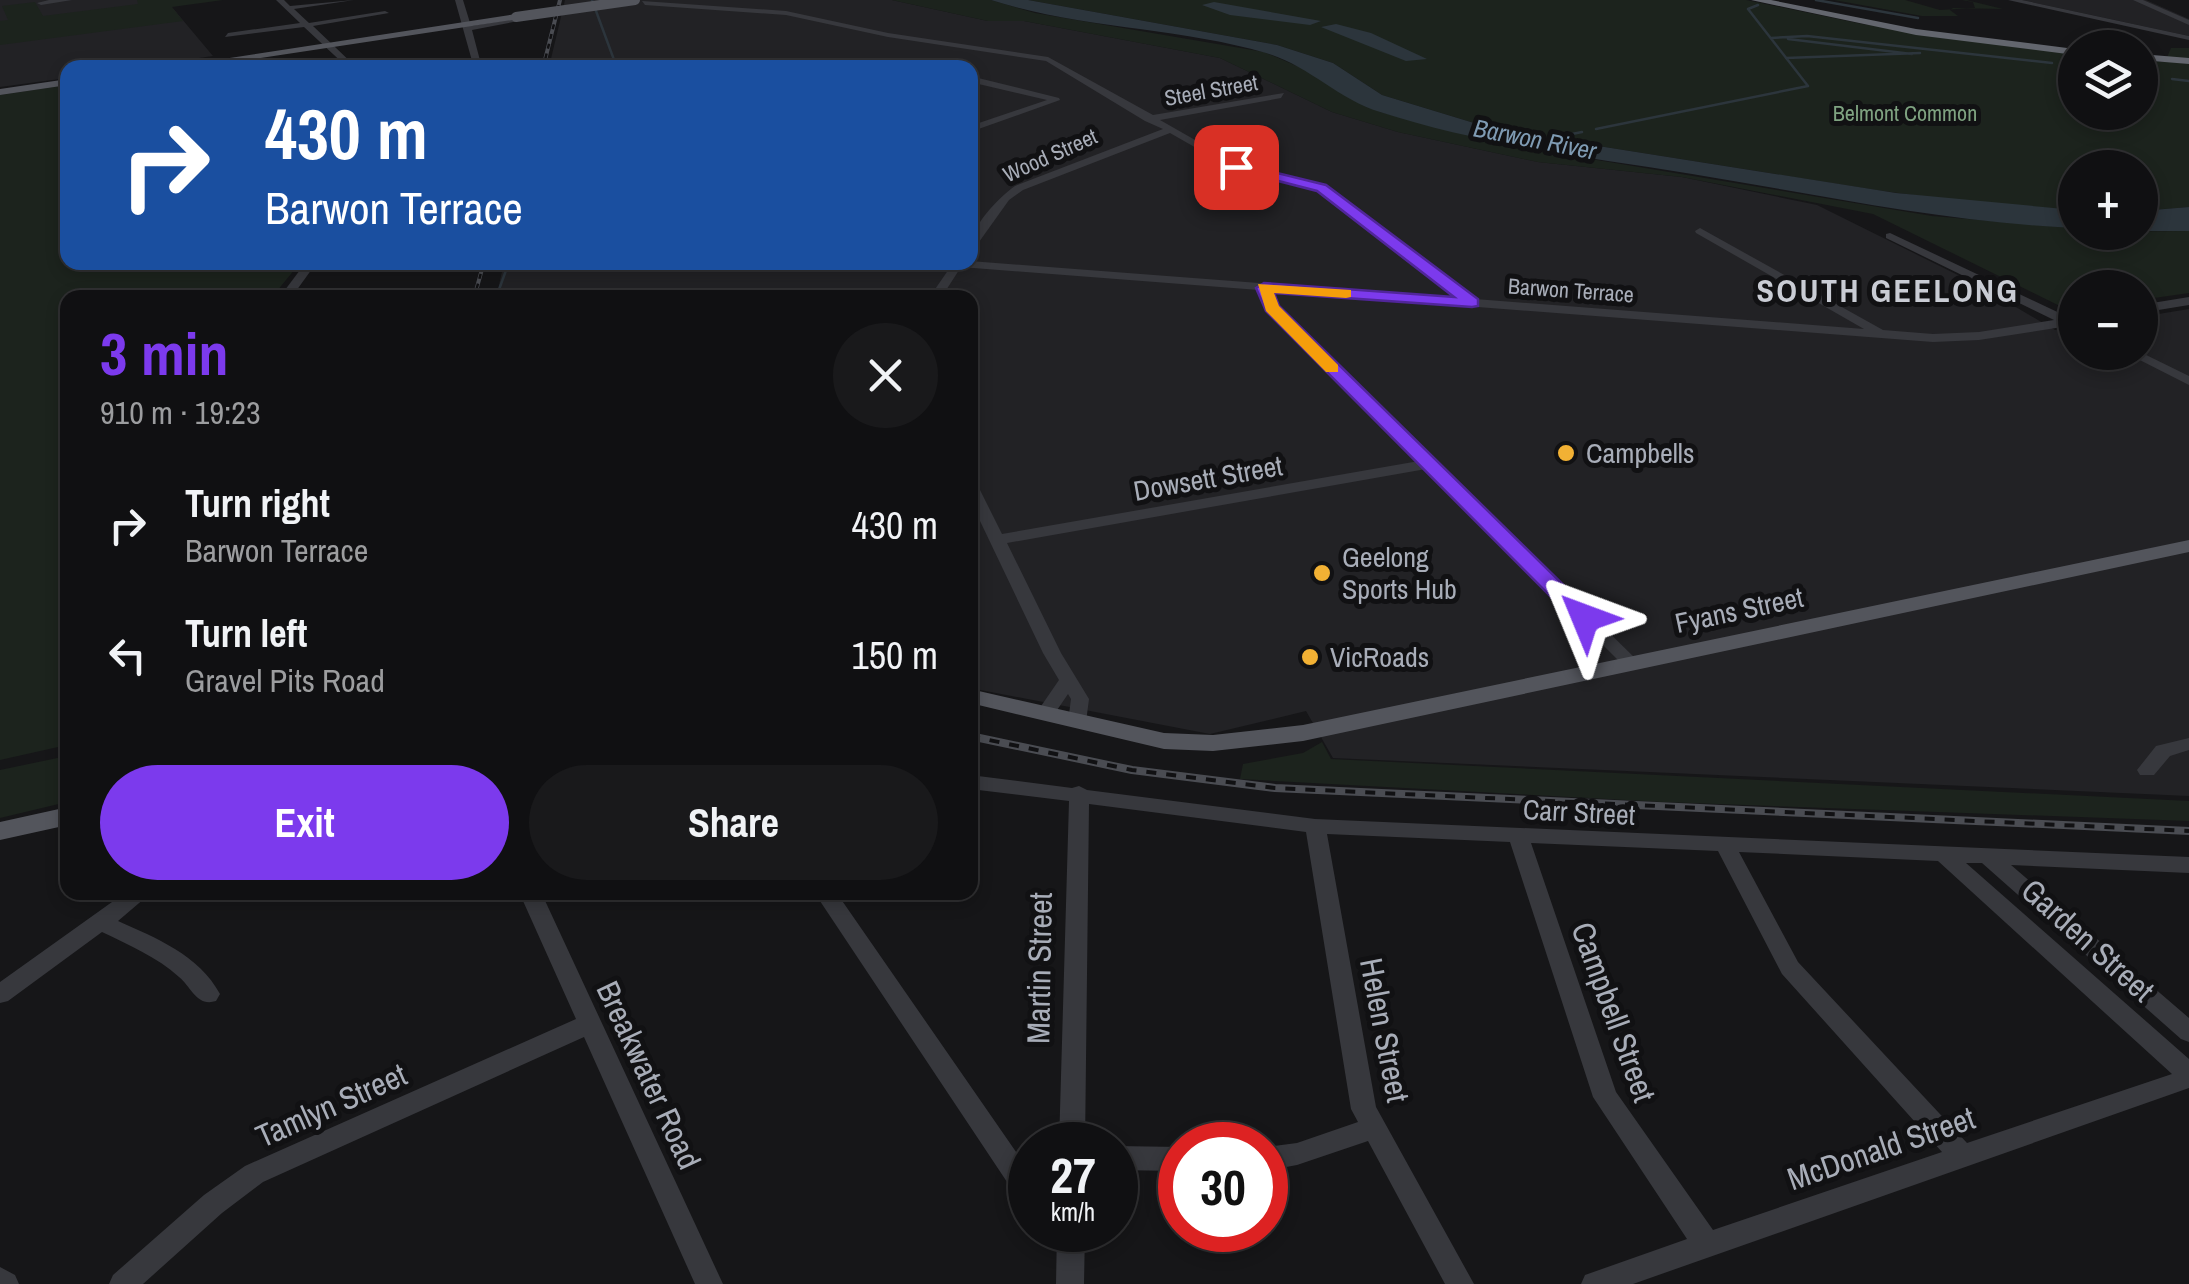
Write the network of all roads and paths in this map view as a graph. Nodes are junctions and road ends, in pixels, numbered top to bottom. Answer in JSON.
{"nodes":[{"id":1,"x":68,"y":0,"type":"edge"},
{"id":2,"x":280,"y":0,"type":"edge"},
{"id":3,"x":350,"y":0,"type":"edge"},
{"id":4,"x":459,"y":0,"type":"edge"},
{"id":5,"x":621,"y":0,"type":"edge"},
{"id":6,"x":1756,"y":0,"type":"edge"},
{"id":7,"x":1767,"y":0,"type":"edge"},
{"id":8,"x":2012,"y":0,"type":"edge"},
{"id":9,"x":2138,"y":0,"type":"edge"},
{"id":10,"x":640,"y":2,"type":"edge"},
{"id":11,"x":41,"y":3,"type":"dead end"},
{"id":12,"x":289,"y":8,"type":"junction"},
{"id":13,"x":385,"y":13,"type":"dead end"},
{"id":14,"x":516,"y":17,"type":"junction"},
{"id":15,"x":466,"y":22,"type":"junction"},
{"id":16,"x":2189,"y":23,"type":"edge"},
{"id":17,"x":307,"y":25,"type":"junction"},
{"id":18,"x":228,"y":35,"type":"dead end"},
{"id":19,"x":2187,"y":37,"type":"edge"},
{"id":20,"x":328,"y":44,"type":"junction"},
{"id":21,"x":2058,"y":49,"type":"edge"},
{"id":22,"x":2058,"y":49,"type":"edge"},
{"id":23,"x":238,"y":60,"type":"edge"},
{"id":24,"x":345,"y":60,"type":"edge"},
{"id":25,"x":476,"y":60,"type":"edge"},
{"id":26,"x":2158,"y":60,"type":"edge"},
{"id":27,"x":2188,"y":62,"type":"edge"},
{"id":28,"x":978,"y":80,"type":"edge"},
{"id":29,"x":60,"y":83,"type":"edge"},
{"id":30,"x":0,"y":92,"type":"edge"},
{"id":31,"x":1281,"y":95,"type":"dead end"},
{"id":32,"x":1148,"y":119,"type":"junction"},
{"id":33,"x":978,"y":126,"type":"edge"},
{"id":34,"x":1168,"y":130,"type":"junction"},
{"id":35,"x":1700,"y":230,"type":"dead end"},
{"id":36,"x":978,"y":236,"type":"edge"},
{"id":37,"x":1890,"y":236,"type":"dead end"},
{"id":38,"x":978,"y":265,"type":"edge"},
{"id":39,"x":1264,"y":288,"type":"junction"},
{"id":40,"x":2189,"y":300,"type":"edge"},
{"id":41,"x":1472,"y":303,"type":"junction"},
{"id":42,"x":2158,"y":306,"type":"edge"},
{"id":43,"x":2058,"y":316,"type":"edge"},
{"id":44,"x":2058,"y":325,"type":"edge"},
{"id":45,"x":1883,"y":335,"type":"junction"},
{"id":46,"x":2158,"y":366,"type":"edge"},
{"id":47,"x":2189,"y":381,"type":"edge"},
{"id":48,"x":1427,"y":464,"type":"junction"},
{"id":49,"x":978,"y":501,"type":"edge"},
{"id":50,"x":997,"y":540,"type":"junction"},
{"id":51,"x":2189,"y":546,"type":"edge"},
{"id":52,"x":1632,"y":664,"type":"junction"},
{"id":53,"x":1067,"y":682,"type":"junction"},
{"id":54,"x":978,"y":698,"type":"edge"},
{"id":55,"x":978,"y":709,"type":"edge"},
{"id":56,"x":1057,"y":722,"type":"junction"},
{"id":57,"x":2189,"y":744,"type":"edge"},
{"id":58,"x":2147,"y":770,"type":"dead end"},
{"id":59,"x":978,"y":783,"type":"edge"},
{"id":60,"x":1079,"y":792,"type":"junction"},
{"id":61,"x":60,"y":818,"type":"edge"},
{"id":62,"x":1315,"y":826,"type":"junction"},
{"id":63,"x":0,"y":832,"type":"edge"},
{"id":64,"x":1519,"y":837,"type":"junction"},
{"id":65,"x":1726,"y":847,"type":"junction"},
{"id":66,"x":1943,"y":854,"type":"junction"},
{"id":67,"x":1986,"y":856,"type":"junction"},
{"id":68,"x":2189,"y":865,"type":"edge"},
{"id":69,"x":131,"y":900,"type":"edge"},
{"id":70,"x":534,"y":900,"type":"edge"},
{"id":71,"x":829,"y":900,"type":"edge"},
{"id":72,"x":101,"y":922,"type":"junction"},
{"id":73,"x":0,"y":994,"type":"edge"},
{"id":74,"x":208,"y":994,"type":"dead end"},
{"id":75,"x":590,"y":1024,"type":"junction"},
{"id":76,"x":2189,"y":1032,"type":"edge"},
{"id":77,"x":2189,"y":1076,"type":"edge"},
{"id":78,"x":1072,"y":1122,"type":"edge"},
{"id":79,"x":1372,"y":1129,"type":"junction"},
{"id":80,"x":1288,"y":1155,"type":"edge"},
{"id":81,"x":1964,"y":1156,"type":"junction"},
{"id":82,"x":1008,"y":1162,"type":"edge"},
{"id":83,"x":1707,"y":1245,"type":"junction"},
{"id":84,"x":1071,"y":1252,"type":"edge"},
{"id":85,"x":123,"y":1284,"type":"edge"},
{"id":86,"x":709,"y":1284,"type":"edge"},
{"id":87,"x":1070,"y":1284,"type":"edge"},
{"id":88,"x":1460,"y":1284,"type":"edge"},
{"id":89,"x":1595,"y":1284,"type":"edge"}],
"edges":[{"from":1,"to":11,"type":"street"},
{"from":2,"to":12,"type":"street"},
{"from":3,"to":12,"type":"street"},
{"from":4,"to":15,"type":"street"},
{"from":5,"to":14,"type":"main road","bridge":true},
{"from":6,"to":21,"type":"highway"},
{"from":7,"to":22,"type":"highway"},
{"from":8,"to":19,"type":"street"},
{"from":9,"to":16,"type":"street"},
{"from":10,"to":14,"type":"main road","bridge":true},
{"from":10,"to":32,"type":"street"},
{"from":12,"to":17,"type":"street"},
{"from":13,"to":17,"type":"street"},
{"from":14,"to":15,"type":"main road"},
{"from":14,"to":15,"type":"main road"},
{"from":15,"to":20,"type":"main road"},
{"from":15,"to":25,"type":"street"},
{"from":17,"to":18,"type":"street"},
{"from":17,"to":20,"type":"street"},
{"from":20,"to":23,"type":"main road"},
{"from":20,"to":24,"type":"street"},
{"from":26,"to":27,"type":"highway"},
{"from":28,"to":33,"type":"street"},
{"from":29,"to":30,"type":"main road"},
{"from":31,"to":32,"type":"street","name":"Steel Street"},
{"from":32,"to":34,"type":"street"},
{"from":34,"to":36,"type":"street","name":"Wood Street"},
{"from":34,"to":41,"type":"street"},
{"from":35,"to":45,"type":"street"},
{"from":37,"to":43,"type":"street"},
{"from":38,"to":39,"type":"street","name":"Barwon Terrace"},
{"from":39,"to":41,"type":"street","name":"Barwon Terrace"},
{"from":39,"to":48,"type":"street"},
{"from":40,"to":42,"type":"street"},
{"from":41,"to":45,"type":"street","name":"Barwon Terrace"},
{"from":44,"to":45,"type":"street","name":"Barwon Terrace"},
{"from":46,"to":47,"type":"street"},
{"from":48,"to":50,"type":"street","name":"Dowsett Street"},
{"from":48,"to":52,"type":"street"},
{"from":49,"to":50,"type":"street"},
{"from":50,"to":53,"type":"street"},
{"from":51,"to":52,"type":"main road","name":"Fyans Street"},
{"from":52,"to":56,"type":"main road","name":"Fyans Street"},
{"from":53,"to":56,"type":"street"},
{"from":53,"to":56,"type":"street"},
{"from":54,"to":56,"type":"main road","name":"Fyans Street"},
{"from":55,"to":56,"type":"main road","name":"Fyans Street"},
{"from":57,"to":58,"type":"street"},
{"from":59,"to":60,"type":"street","name":"Carr Street"},
{"from":60,"to":62,"type":"street","name":"Carr Street"},
{"from":60,"to":78,"type":"street","name":"Martin Street"},
{"from":61,"to":63,"type":"main road"},
{"from":62,"to":64,"type":"street","name":"Carr Street"},
{"from":62,"to":79,"type":"street","name":"Helen Street"},
{"from":64,"to":65,"type":"street","name":"Carr Street"},
{"from":64,"to":83,"type":"street","name":"Campbell Street"},
{"from":65,"to":66,"type":"street","name":"Carr Street"},
{"from":65,"to":81,"type":"street"},
{"from":66,"to":67,"type":"street","name":"Carr Street"},
{"from":66,"to":77,"type":"street","name":"Garden Street"},
{"from":67,"to":68,"type":"street","name":"Carr Street"},
{"from":67,"to":76,"type":"street","name":"Garden Street"},
{"from":69,"to":72,"type":"street"},
{"from":70,"to":75,"type":"street","name":"Breakwater Road"},
{"from":71,"to":82,"type":"street"},
{"from":72,"to":73,"type":"street"},
{"from":72,"to":74,"type":"street"},
{"from":75,"to":85,"type":"street","name":"Tamlyn Street"},
{"from":75,"to":86,"type":"street","name":"Breakwater Road"},
{"from":77,"to":81,"type":"street","name":"McDonald Street"},
{"from":79,"to":80,"type":"street"},
{"from":79,"to":88,"type":"street","name":"Helen Street"},
{"from":81,"to":83,"type":"street","name":"McDonald Street"},
{"from":83,"to":89,"type":"street","name":"McDonald Street"},
{"from":84,"to":87,"type":"street"}]}
